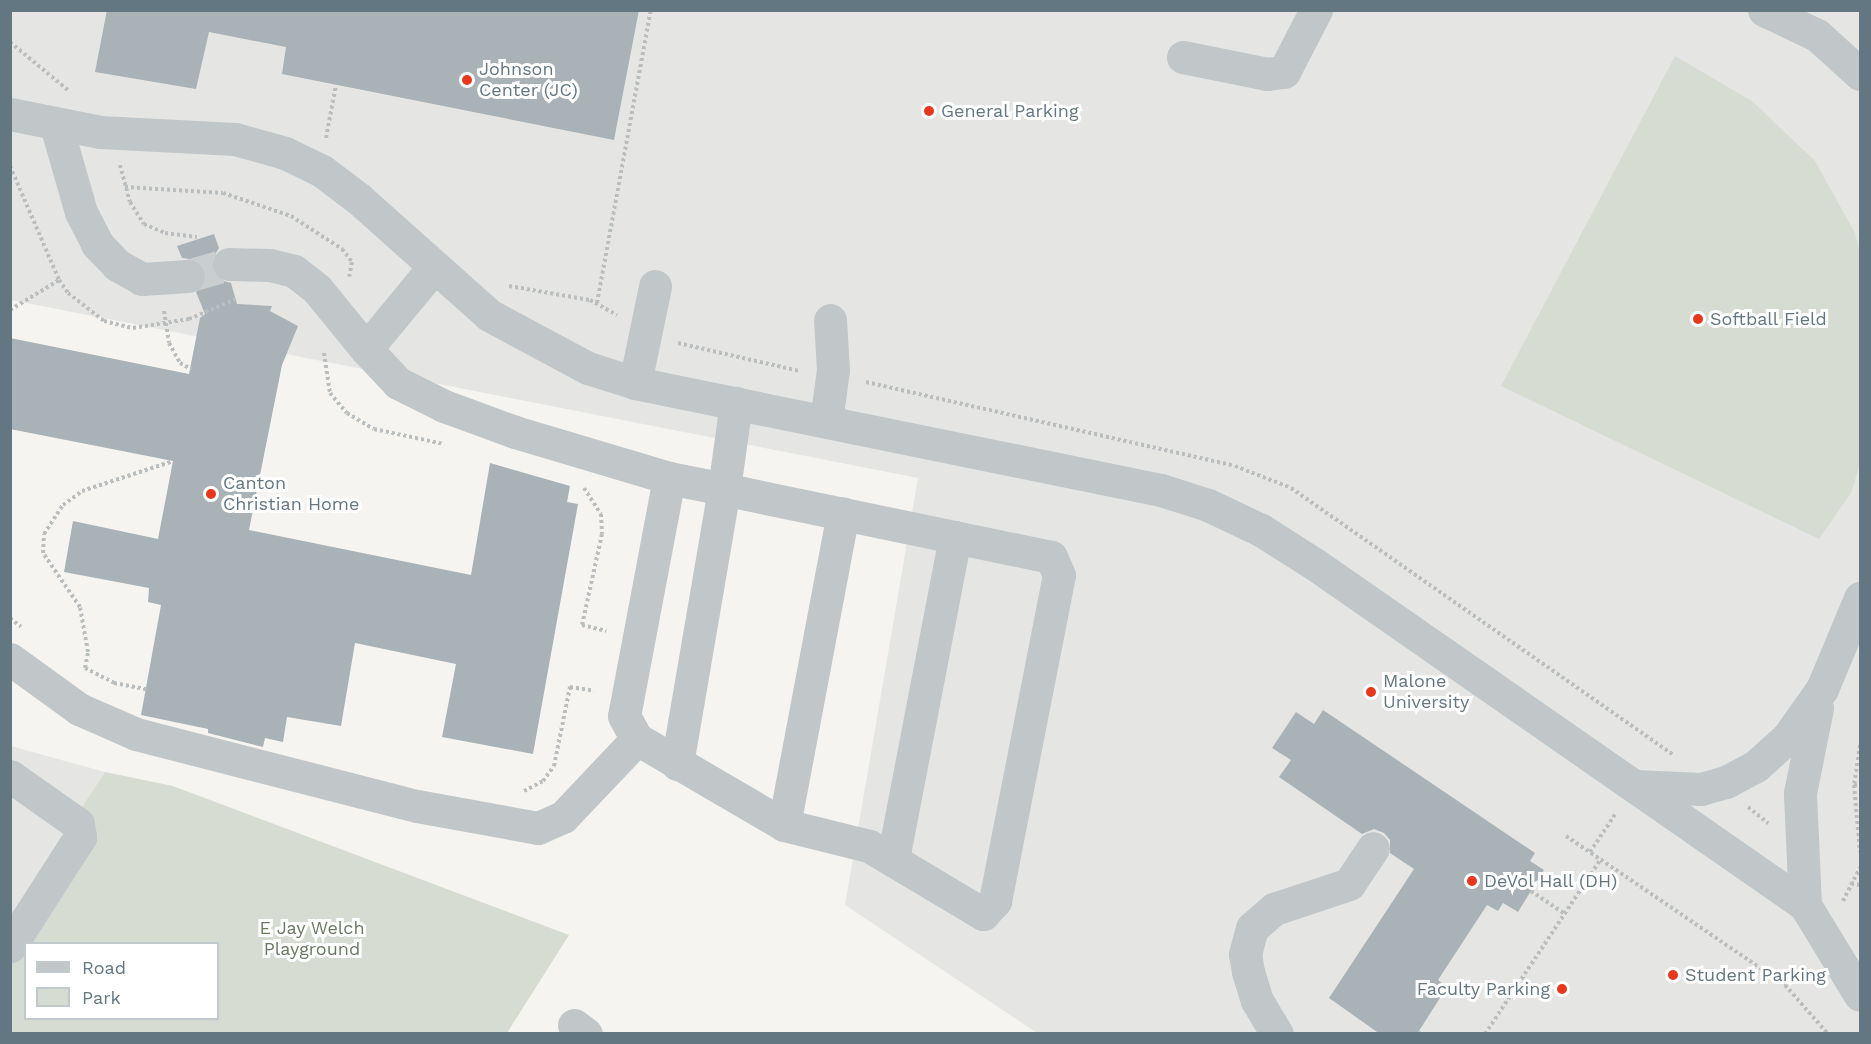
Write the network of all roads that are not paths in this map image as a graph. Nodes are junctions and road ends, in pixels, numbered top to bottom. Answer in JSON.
{"nodes":[{"id":1,"x":1316,"y":10,"type":"edge"},
{"id":2,"x":1764,"y":10,"type":"edge"},
{"id":3,"x":1183,"y":57,"type":"dead end"},
{"id":4,"x":1860,"y":74,"type":"edge"},
{"id":5,"x":10,"y":114,"type":"edge"},
{"id":6,"x":56,"y":125,"type":"junction"},
{"id":7,"x":229,"y":264,"type":"tunnel mouth"},
{"id":8,"x":433,"y":268,"type":"junction"},
{"id":9,"x":174,"y":277,"type":"tunnel mouth"},
{"id":10,"x":655,"y":286,"type":"dead end"},
{"id":11,"x":830,"y":320,"type":"dead end"},
{"id":12,"x":366,"y":349,"type":"junction"},
{"id":13,"x":635,"y":383,"type":"junction"},
{"id":14,"x":736,"y":403,"type":"junction"},
{"id":15,"x":826,"y":421,"type":"junction"},
{"id":16,"x":669,"y":478,"type":"junction"},
{"id":17,"x":724,"y":489,"type":"junction"},
{"id":18,"x":843,"y":514,"type":"junction"},
{"id":19,"x":955,"y":537,"type":"junction"},
{"id":20,"x":1860,"y":598,"type":"edge"},
{"id":21,"x":19,"y":645,"type":"edge"},
{"id":22,"x":1822,"y":689,"type":"junction"},
{"id":23,"x":636,"y":740,"type":"junction"},
{"id":24,"x":677,"y":764,"type":"junction"},
{"id":25,"x":10,"y":776,"type":"edge"},
{"id":26,"x":1635,"y":786,"type":"junction"},
{"id":27,"x":784,"y":825,"type":"junction"},
{"id":28,"x":1373,"y":848,"type":"dead end"},
{"id":29,"x":893,"y":859,"type":"junction"},
{"id":30,"x":1804,"y":905,"type":"junction"},
{"id":31,"x":10,"y":946,"type":"edge"},
{"id":32,"x":1860,"y":995,"type":"edge"},
{"id":33,"x":1276,"y":1034,"type":"edge"}],
"edges":[{"from":1,"to":3,"type":"lane"},
{"from":2,"to":4,"type":"lane"},
{"from":5,"to":6,"type":"lane"},
{"from":6,"to":8,"type":"lane"},
{"from":6,"to":9,"type":"lane"},
{"from":7,"to":12,"type":"lane"},
{"from":8,"to":12,"type":"lane"},
{"from":8,"to":13,"type":"lane"},
{"from":10,"to":13,"type":"lane"},
{"from":11,"to":15,"type":"lane"},
{"from":12,"to":16,"type":"lane"},
{"from":13,"to":14,"type":"lane"},
{"from":14,"to":15,"type":"lane"},
{"from":14,"to":17,"type":"lane"},
{"from":15,"to":26,"type":"lane"},
{"from":16,"to":17,"type":"lane"},
{"from":16,"to":23,"type":"lane"},
{"from":17,"to":18,"type":"lane"},
{"from":17,"to":24,"type":"lane"},
{"from":18,"to":19,"type":"lane"},
{"from":18,"to":27,"type":"lane"},
{"from":19,"to":29,"type":"lane"},
{"from":19,"to":29,"type":"lane"},
{"from":20,"to":22,"type":"lane"},
{"from":21,"to":23,"type":"lane"},
{"from":22,"to":26,"type":"lane"},
{"from":22,"to":30,"type":"lane"},
{"from":23,"to":24,"type":"lane"},
{"from":24,"to":27,"type":"lane"},
{"from":25,"to":31,"type":"lane"},
{"from":26,"to":30,"type":"lane"},
{"from":27,"to":29,"type":"lane"},
{"from":28,"to":33,"type":"lane"},
{"from":30,"to":32,"type":"lane"}]}
